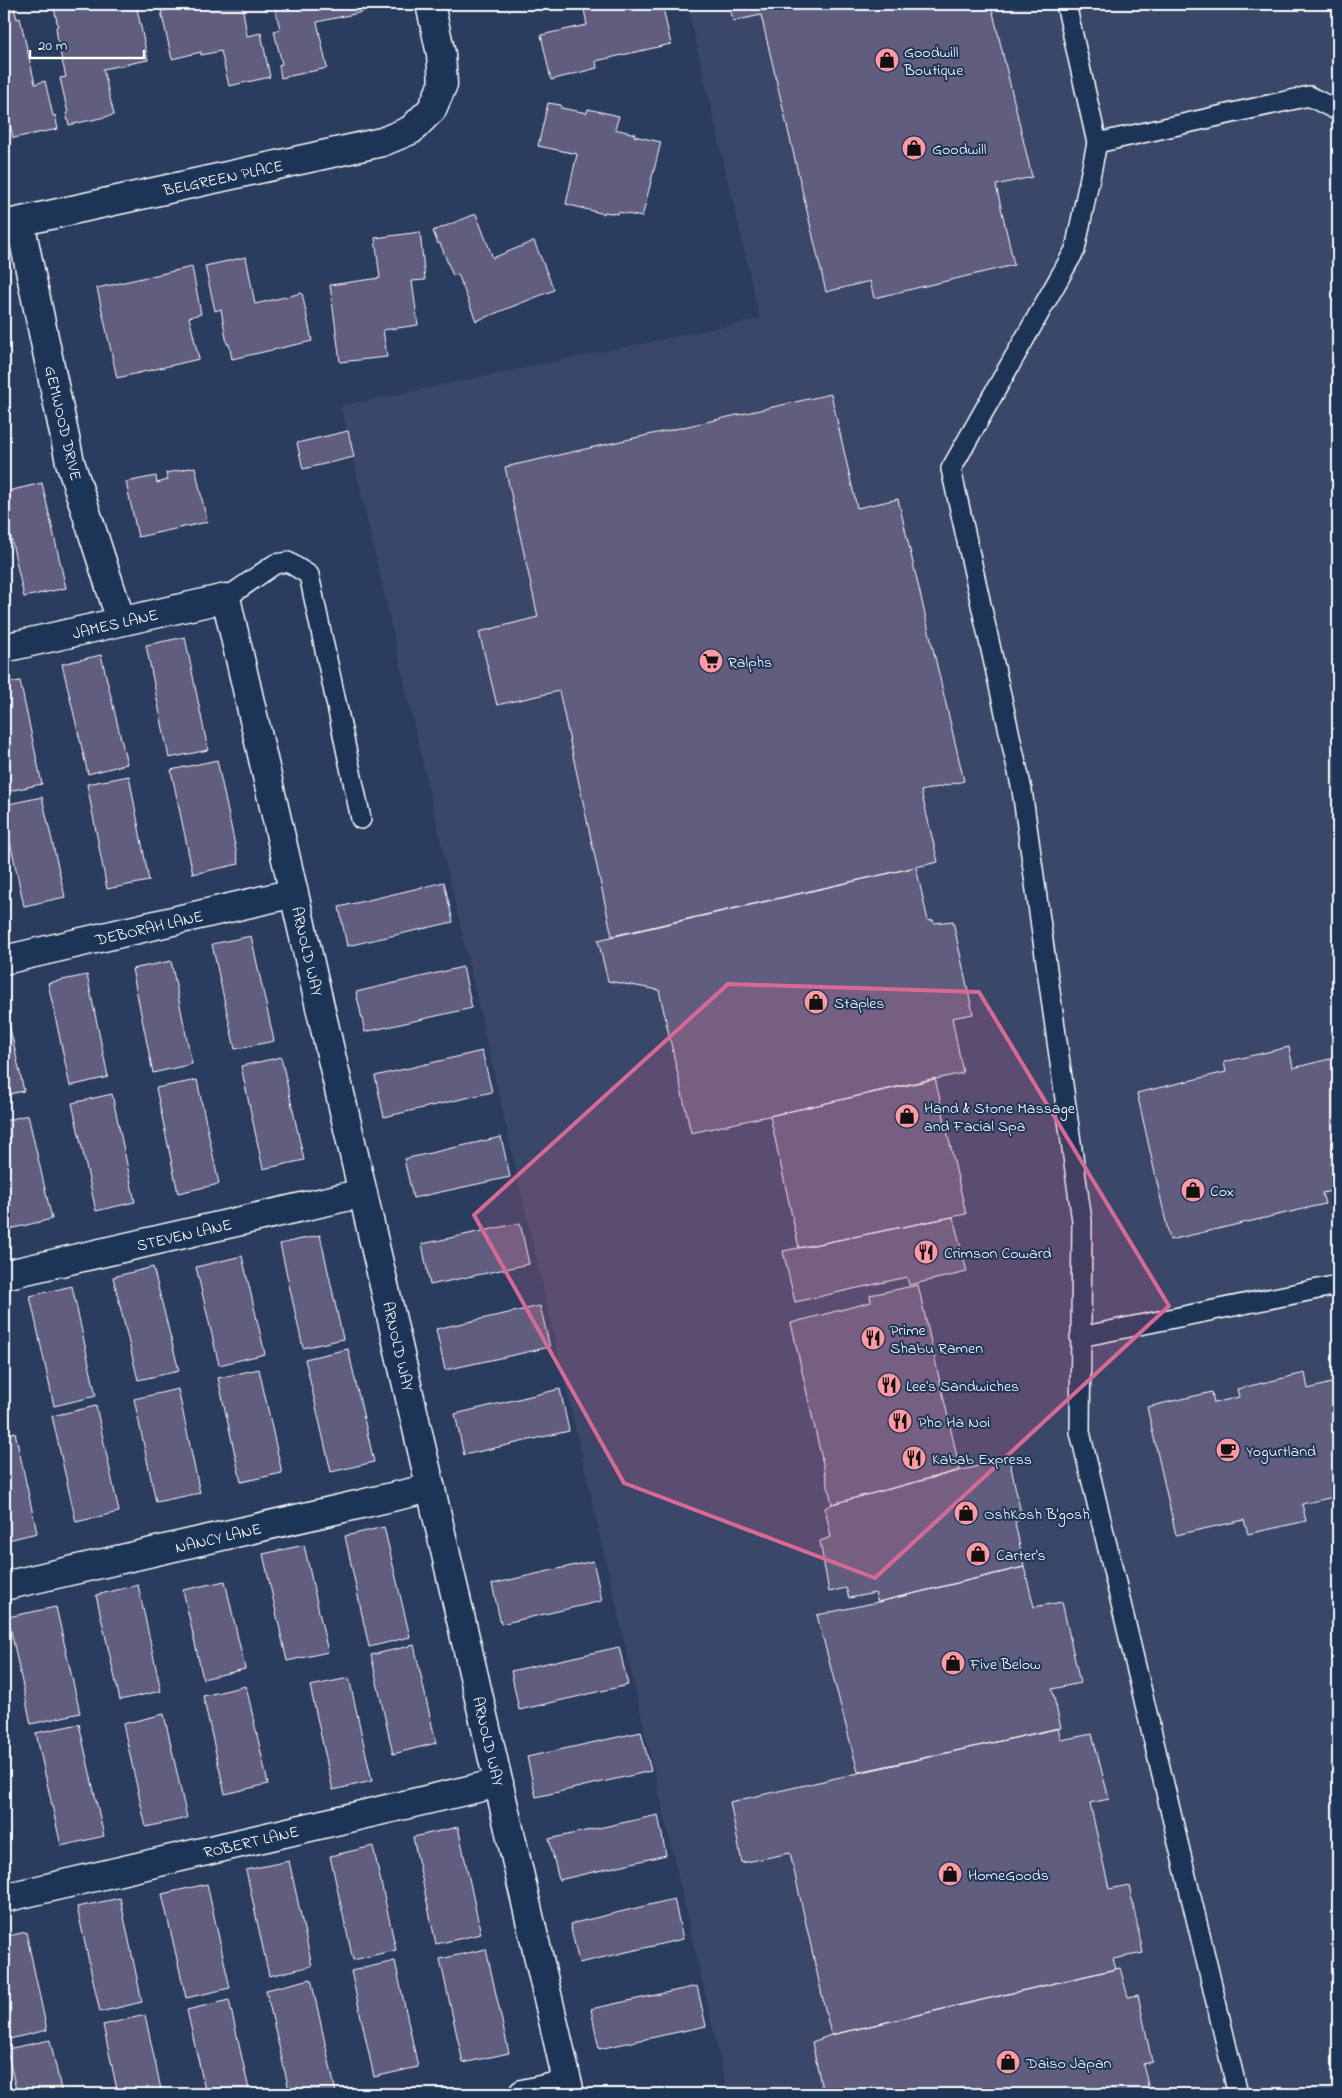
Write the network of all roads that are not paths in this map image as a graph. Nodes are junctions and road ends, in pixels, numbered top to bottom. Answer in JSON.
{"nodes":[{"id":1,"x":430,"y":4,"type":"edge"},
{"id":2,"x":1066,"y":4,"type":"edge"},
{"id":3,"x":1338,"y":111,"type":"edge"},
{"id":4,"x":1097,"y":143,"type":"junction"},
{"id":5,"x":12,"y":223,"type":"edge"},
{"id":6,"x":226,"y":598,"type":"junction"},
{"id":7,"x":121,"y":622,"type":"junction"},
{"id":8,"x":4,"y":648,"type":"edge"},
{"id":9,"x":361,"y":819,"type":"dead end"},
{"id":10,"x":294,"y":893,"type":"junction"},
{"id":11,"x":4,"y":960,"type":"edge"},
{"id":12,"x":363,"y":1193,"type":"junction"},
{"id":13,"x":4,"y":1275,"type":"edge"},
{"id":14,"x":1338,"y":1285,"type":"edge"},
{"id":15,"x":1080,"y":1337,"type":"junction"},
{"id":16,"x":432,"y":1488,"type":"junction"},
{"id":17,"x":4,"y":1586,"type":"edge"},
{"id":18,"x":499,"y":1783,"type":"junction"},
{"id":19,"x":4,"y":1898,"type":"edge"},
{"id":20,"x":569,"y":2089,"type":"edge"},
{"id":21,"x":522,"y":2094,"type":"edge"},
{"id":22,"x":1238,"y":2094,"type":"edge"}],
"edges":[{"from":1,"to":5,"type":"street","name":"BELGREEN PLACE"},
{"from":2,"to":4,"type":"lane"},
{"from":3,"to":4,"type":"lane"},
{"from":4,"to":15,"type":"lane"},
{"from":5,"to":7,"type":"street","name":"GEMWOOD DRIVE"},
{"from":6,"to":7,"type":"street","name":"JAMES LANE"},
{"from":6,"to":9,"type":"lane"},
{"from":6,"to":10,"type":"street","name":"ARNOLD WAY"},
{"from":7,"to":8,"type":"street","name":"JAMES LANE"},
{"from":10,"to":11,"type":"street","name":"DEBORAH LANE"},
{"from":10,"to":12,"type":"street","name":"ARNOLD WAY"},
{"from":12,"to":13,"type":"street","name":"STEVEN LANE"},
{"from":12,"to":16,"type":"street","name":"ARNOLD WAY"},
{"from":14,"to":15,"type":"lane"},
{"from":15,"to":22,"type":"lane"},
{"from":16,"to":17,"type":"street","name":"NANCY LANE"},
{"from":16,"to":18,"type":"street","name":"ARNOLD WAY"},
{"from":18,"to":19,"type":"street","name":"ROBERT LANE"},
{"from":18,"to":20,"type":"street","name":"ARNOLD WAY"},
{"from":20,"to":21,"type":"street"}]}
